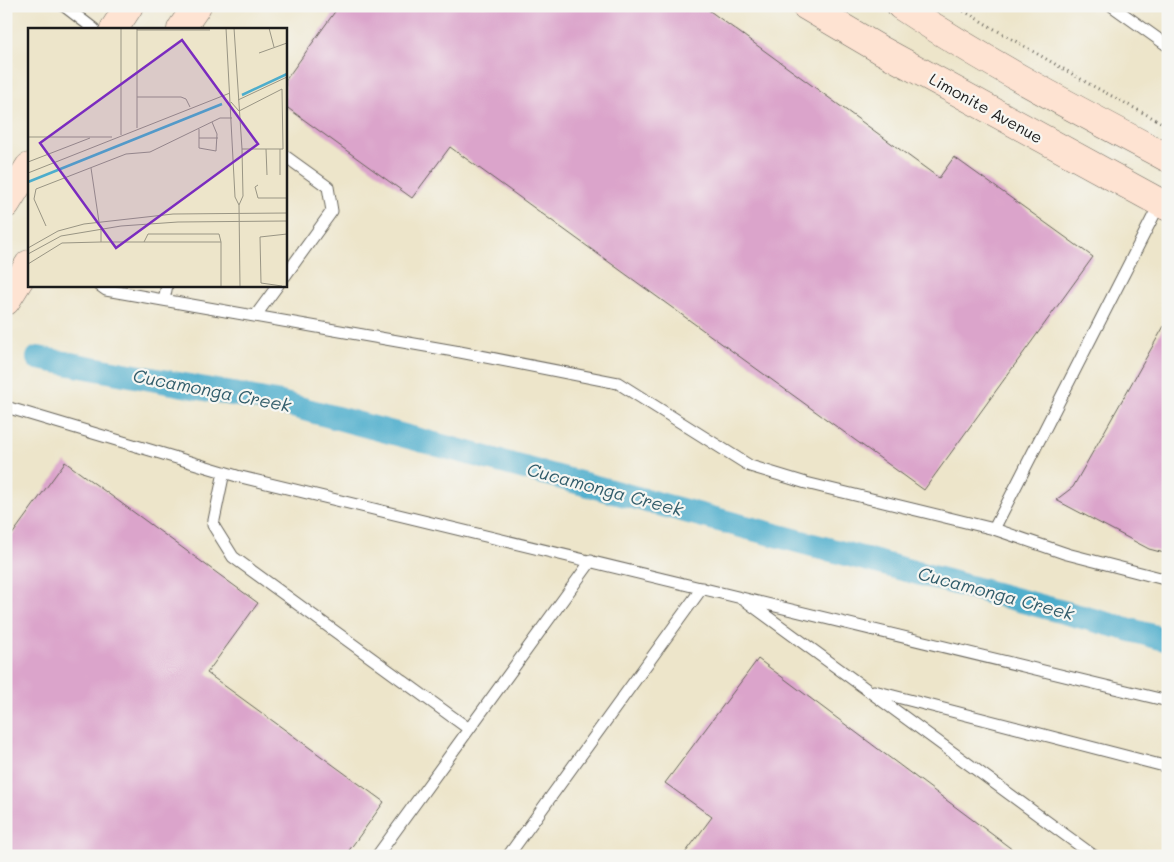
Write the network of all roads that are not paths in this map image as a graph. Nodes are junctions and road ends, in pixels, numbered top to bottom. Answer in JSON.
{"nodes":[{"id":1,"x":64,"y":6,"type":"edge"},
{"id":2,"x":129,"y":6,"type":"edge"},
{"id":3,"x":197,"y":6,"type":"edge"},
{"id":4,"x":806,"y":6,"type":"edge"},
{"id":5,"x":901,"y":6,"type":"edge"},
{"id":6,"x":1112,"y":6,"type":"edge"},
{"id":7,"x":93,"y":28,"type":"edge"},
{"id":8,"x":115,"y":28,"type":"edge"},
{"id":9,"x":182,"y":28,"type":"edge"},
{"id":10,"x":1168,"y":46,"type":"edge"},
{"id":11,"x":286,"y":157,"type":"edge"},
{"id":12,"x":1168,"y":158,"type":"edge"},
{"id":13,"x":28,"y":169,"type":"edge"},
{"id":14,"x":6,"y":204,"type":"edge"},
{"id":15,"x":1164,"y":205,"type":"edge"},
{"id":16,"x":289,"y":262,"type":"edge"},
{"id":17,"x":28,"y":266,"type":"edge"},
{"id":18,"x":100,"y":286,"type":"edge"},
{"id":19,"x":167,"y":286,"type":"edge"},
{"id":20,"x":277,"y":286,"type":"edge"},
{"id":21,"x":164,"y":300,"type":"junction"},
{"id":22,"x":6,"y":301,"type":"edge"},
{"id":23,"x":256,"y":315,"type":"junction"},
{"id":24,"x":6,"y":407,"type":"edge"},
{"id":25,"x":224,"y":472,"type":"junction"},
{"id":26,"x":994,"y":529,"type":"junction"},
{"id":27,"x":591,"y":561,"type":"junction"},
{"id":28,"x":1168,"y":580,"type":"edge"},
{"id":29,"x":702,"y":588,"type":"junction"},
{"id":30,"x":742,"y":598,"type":"junction"},
{"id":31,"x":867,"y":689,"type":"junction"},
{"id":32,"x":1168,"y":701,"type":"edge"},
{"id":33,"x":469,"y":729,"type":"junction"},
{"id":34,"x":1168,"y":767,"type":"edge"},
{"id":35,"x":377,"y":856,"type":"edge"},
{"id":36,"x":508,"y":856,"type":"edge"},
{"id":37,"x":1094,"y":856,"type":"edge"}],
"edges":[{"from":1,"to":7,"type":"lane"},
{"from":2,"to":8,"type":"main road"},
{"from":3,"to":9,"type":"main road"},
{"from":4,"to":15,"type":"main road","name":"Limonite Avenue"},
{"from":5,"to":12,"type":"main road"},
{"from":6,"to":10,"type":"lane"},
{"from":11,"to":16,"type":"lane"},
{"from":13,"to":14,"type":"main road"},
{"from":15,"to":26,"type":"lane"},
{"from":17,"to":22,"type":"main road"},
{"from":18,"to":21,"type":"lane"},
{"from":19,"to":21,"type":"lane"},
{"from":20,"to":23,"type":"lane"},
{"from":21,"to":23,"type":"lane"},
{"from":23,"to":26,"type":"lane"},
{"from":24,"to":25,"type":"lane"},
{"from":25,"to":27,"type":"lane"},
{"from":25,"to":33,"type":"lane"},
{"from":26,"to":28,"type":"lane"},
{"from":27,"to":29,"type":"lane"},
{"from":27,"to":33,"type":"lane"},
{"from":29,"to":30,"type":"lane"},
{"from":29,"to":36,"type":"lane"},
{"from":30,"to":31,"type":"lane"},
{"from":30,"to":32,"type":"lane"},
{"from":31,"to":34,"type":"lane"},
{"from":31,"to":37,"type":"lane"},
{"from":33,"to":35,"type":"lane"}]}
